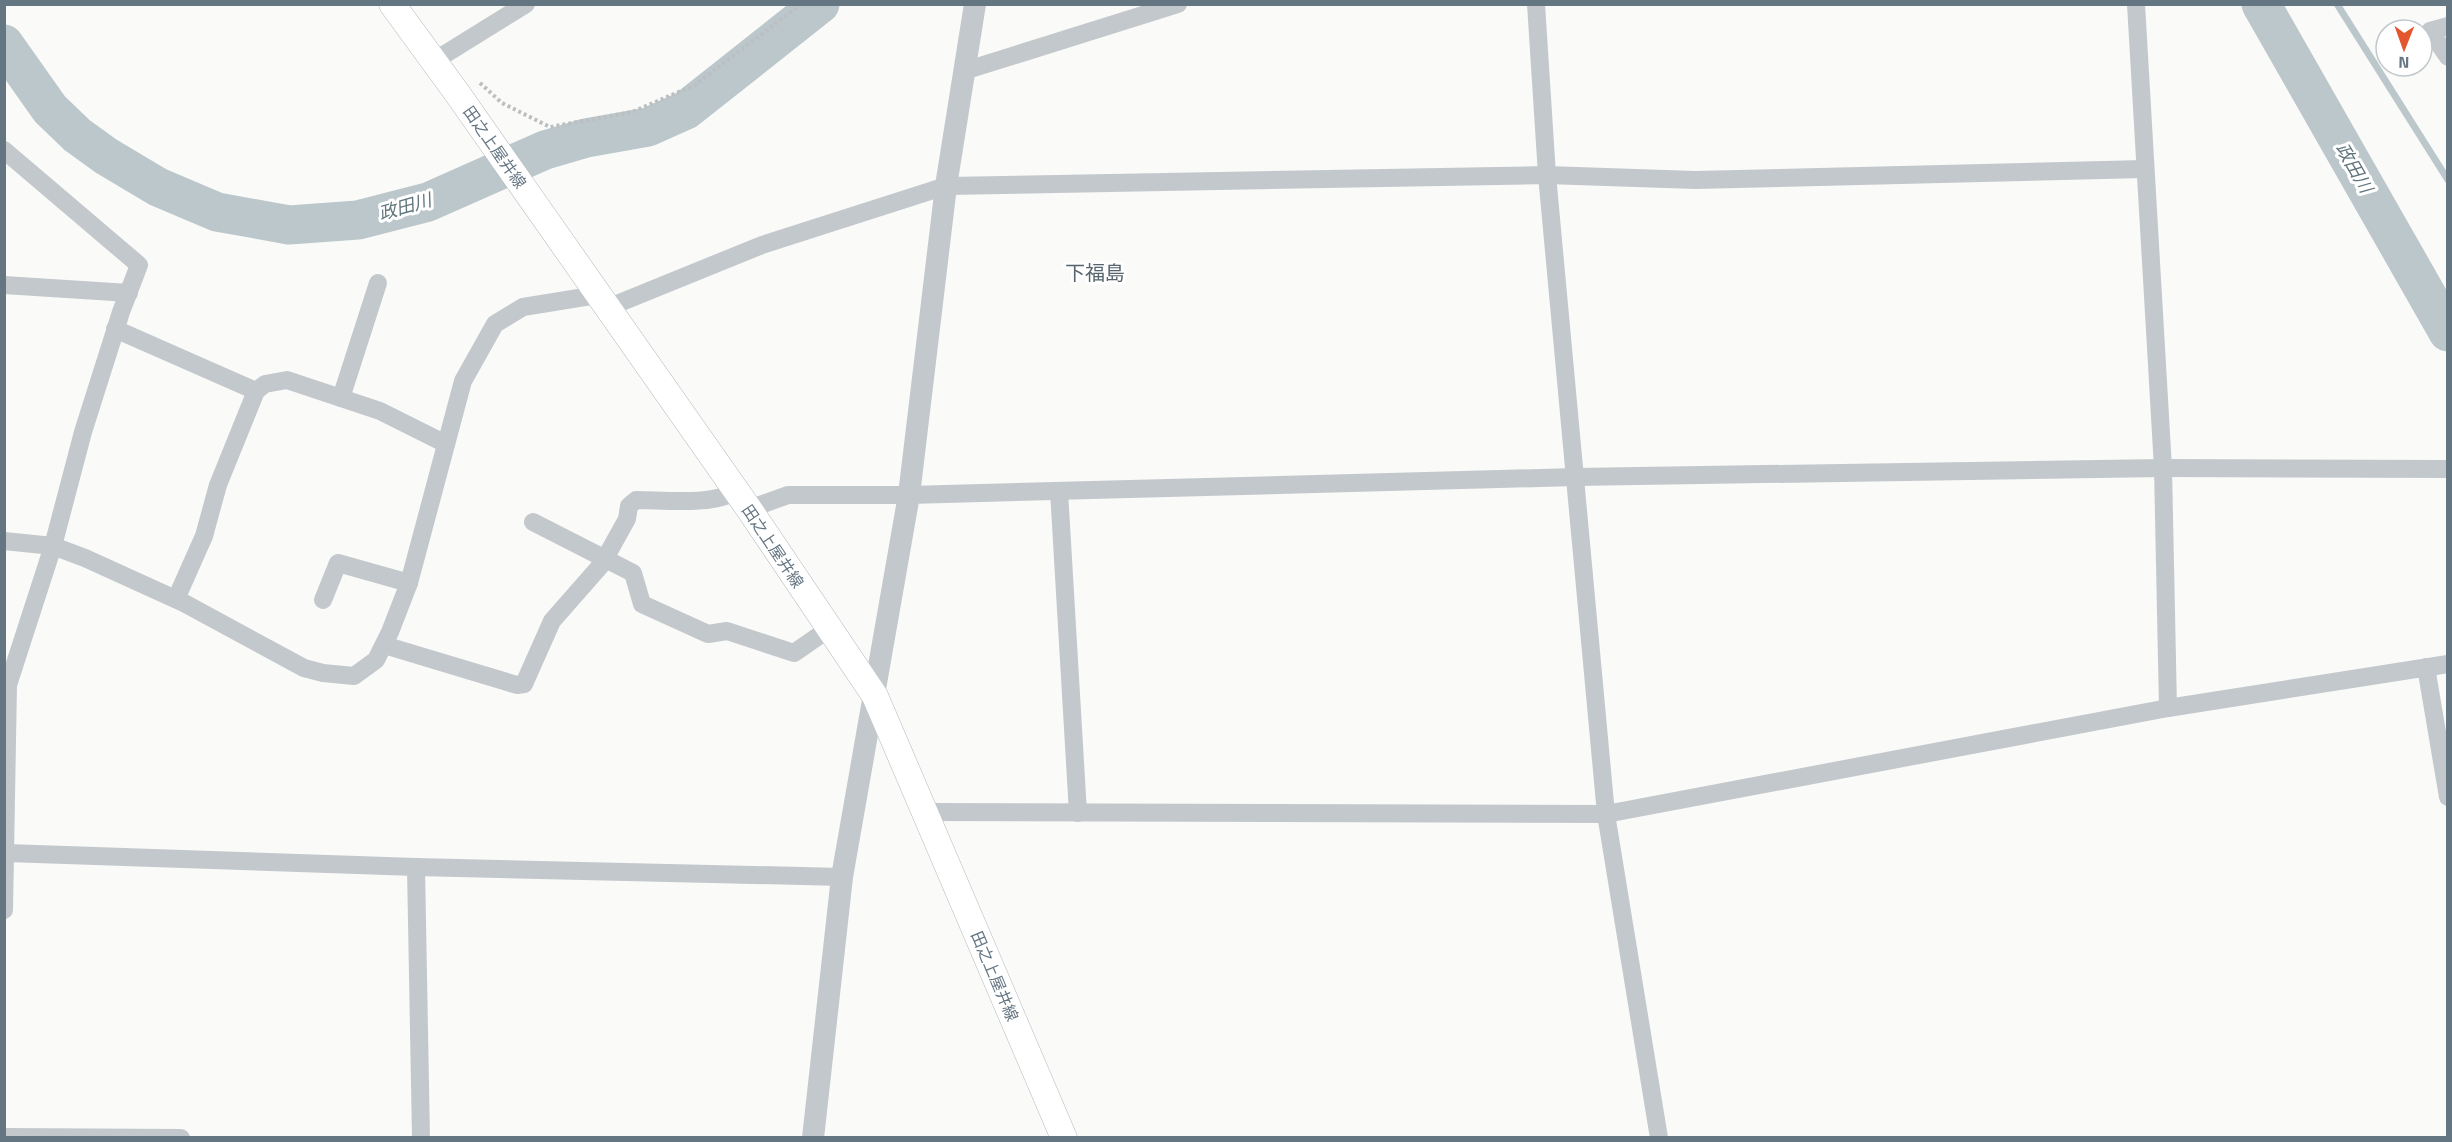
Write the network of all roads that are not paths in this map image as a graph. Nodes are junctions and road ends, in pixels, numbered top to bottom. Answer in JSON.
{"nodes":[{"id":1,"x":392,"y":4,"type":"edge"},
{"id":2,"x":526,"y":4,"type":"edge"},
{"id":3,"x":975,"y":4,"type":"edge"},
{"id":4,"x":1178,"y":4,"type":"edge"},
{"id":5,"x":1536,"y":4,"type":"edge"},
{"id":6,"x":2136,"y":4,"type":"edge"},
{"id":7,"x":2448,"y":26,"type":"edge"},
{"id":8,"x":2448,"y":57,"type":"edge"},
{"id":9,"x":434,"y":60,"type":"junction"},
{"id":10,"x":964,"y":71,"type":"junction"},
{"id":11,"x":4,"y":150,"type":"edge"},
{"id":12,"x":2144,"y":169,"type":"junction"},
{"id":13,"x":1547,"y":175,"type":"junction"},
{"id":14,"x":946,"y":186,"type":"junction"},
{"id":15,"x":378,"y":283,"type":"dead end"},
{"id":16,"x":4,"y":285,"type":"edge"},
{"id":17,"x":129,"y":293,"type":"junction"},
{"id":18,"x":602,"y":301,"type":"junction"},
{"id":19,"x":116,"y":329,"type":"junction"},
{"id":20,"x":255,"y":391,"type":"junction"},
{"id":21,"x":341,"y":398,"type":"junction"},
{"id":22,"x":446,"y":444,"type":"junction"},
{"id":23,"x":2163,"y":468,"type":"junction"},
{"id":24,"x":2448,"y":469,"type":"edge"},
{"id":25,"x":1575,"y":477,"type":"junction"},
{"id":26,"x":1059,"y":491,"type":"junction"},
{"id":27,"x":909,"y":495,"type":"junction"},
{"id":28,"x":742,"y":500,"type":"junction"},
{"id":29,"x":533,"y":522,"type":"dead end"},
{"id":30,"x":4,"y":541,"type":"edge"},
{"id":31,"x":53,"y":546,"type":"junction"},
{"id":32,"x":605,"y":559,"type":"junction"},
{"id":33,"x":409,"y":583,"type":"junction"},
{"id":34,"x":176,"y":599,"type":"junction"},
{"id":35,"x":323,"y":600,"type":"dead end"},
{"id":36,"x":830,"y":628,"type":"junction"},
{"id":37,"x":384,"y":645,"type":"junction"},
{"id":38,"x":2448,"y":664,"type":"edge"},
{"id":39,"x":2426,"y":667,"type":"junction"},
{"id":40,"x":875,"y":696,"type":"junction"},
{"id":41,"x":2168,"y":708,"type":"junction"},
{"id":42,"x":2448,"y":796,"type":"edge"},
{"id":43,"x":925,"y":812,"type":"junction"},
{"id":44,"x":1078,"y":813,"type":"junction"},
{"id":45,"x":1606,"y":814,"type":"junction"},
{"id":46,"x":7,"y":853,"type":"junction"},
{"id":47,"x":416,"y":867,"type":"junction"},
{"id":48,"x":842,"y":877,"type":"junction"},
{"id":49,"x":4,"y":910,"type":"edge"},
{"id":50,"x":4,"y":1137,"type":"edge"},
{"id":51,"x":181,"y":1137,"type":"edge"},
{"id":52,"x":421,"y":1137,"type":"edge"},
{"id":53,"x":813,"y":1137,"type":"edge"},
{"id":54,"x":1064,"y":1137,"type":"edge"},
{"id":55,"x":1659,"y":1137,"type":"edge"}],
"edges":[{"from":1,"to":9,"type":"main road","name":"田之上屋井線"},
{"from":2,"to":9,"type":"street"},
{"from":3,"to":10,"type":"street"},
{"from":4,"to":10,"type":"street"},
{"from":5,"to":13,"type":"street"},
{"from":6,"to":12,"type":"street"},
{"from":7,"to":8,"type":"street"},
{"from":9,"to":18,"type":"main road","name":"田之上屋井線"},
{"from":10,"to":14,"type":"street"},
{"from":11,"to":17,"type":"street"},
{"from":12,"to":13,"type":"street"},
{"from":12,"to":23,"type":"street"},
{"from":13,"to":14,"type":"street"},
{"from":13,"to":25,"type":"street"},
{"from":14,"to":18,"type":"street"},
{"from":14,"to":27,"type":"street"},
{"from":15,"to":21,"type":"street"},
{"from":16,"to":17,"type":"street"},
{"from":17,"to":19,"type":"street"},
{"from":18,"to":22,"type":"street"},
{"from":18,"to":28,"type":"main road","name":"田之上屋井線"},
{"from":19,"to":20,"type":"street"},
{"from":19,"to":31,"type":"street"},
{"from":20,"to":21,"type":"street"},
{"from":20,"to":34,"type":"street"},
{"from":21,"to":22,"type":"street"},
{"from":22,"to":33,"type":"street"},
{"from":23,"to":24,"type":"street"},
{"from":23,"to":25,"type":"street"},
{"from":23,"to":41,"type":"street"},
{"from":25,"to":26,"type":"street"},
{"from":25,"to":45,"type":"street"},
{"from":26,"to":27,"type":"street"},
{"from":26,"to":44,"type":"street"},
{"from":27,"to":28,"type":"street"},
{"from":27,"to":40,"type":"street"},
{"from":28,"to":32,"type":"street"},
{"from":28,"to":36,"type":"main road","name":"田之上屋井線"},
{"from":29,"to":32,"type":"street"},
{"from":30,"to":31,"type":"street"},
{"from":31,"to":34,"type":"street"},
{"from":31,"to":46,"type":"street"},
{"from":32,"to":36,"type":"street"},
{"from":32,"to":37,"type":"street"},
{"from":33,"to":35,"type":"street"},
{"from":33,"to":37,"type":"street"},
{"from":34,"to":37,"type":"street"},
{"from":36,"to":40,"type":"main road","name":"田之上屋井線"},
{"from":38,"to":39,"type":"street"},
{"from":39,"to":41,"type":"street"},
{"from":39,"to":42,"type":"street"},
{"from":40,"to":43,"type":"main road","name":"田之上屋井線"},
{"from":40,"to":48,"type":"street"},
{"from":41,"to":45,"type":"street"},
{"from":43,"to":44,"type":"street"},
{"from":43,"to":54,"type":"main road","name":"田之上屋井線"},
{"from":44,"to":45,"type":"street"},
{"from":45,"to":55,"type":"street"},
{"from":46,"to":47,"type":"street"},
{"from":46,"to":49,"type":"street"},
{"from":47,"to":48,"type":"street"},
{"from":47,"to":52,"type":"street"},
{"from":48,"to":53,"type":"street"},
{"from":50,"to":51,"type":"street"}]}
